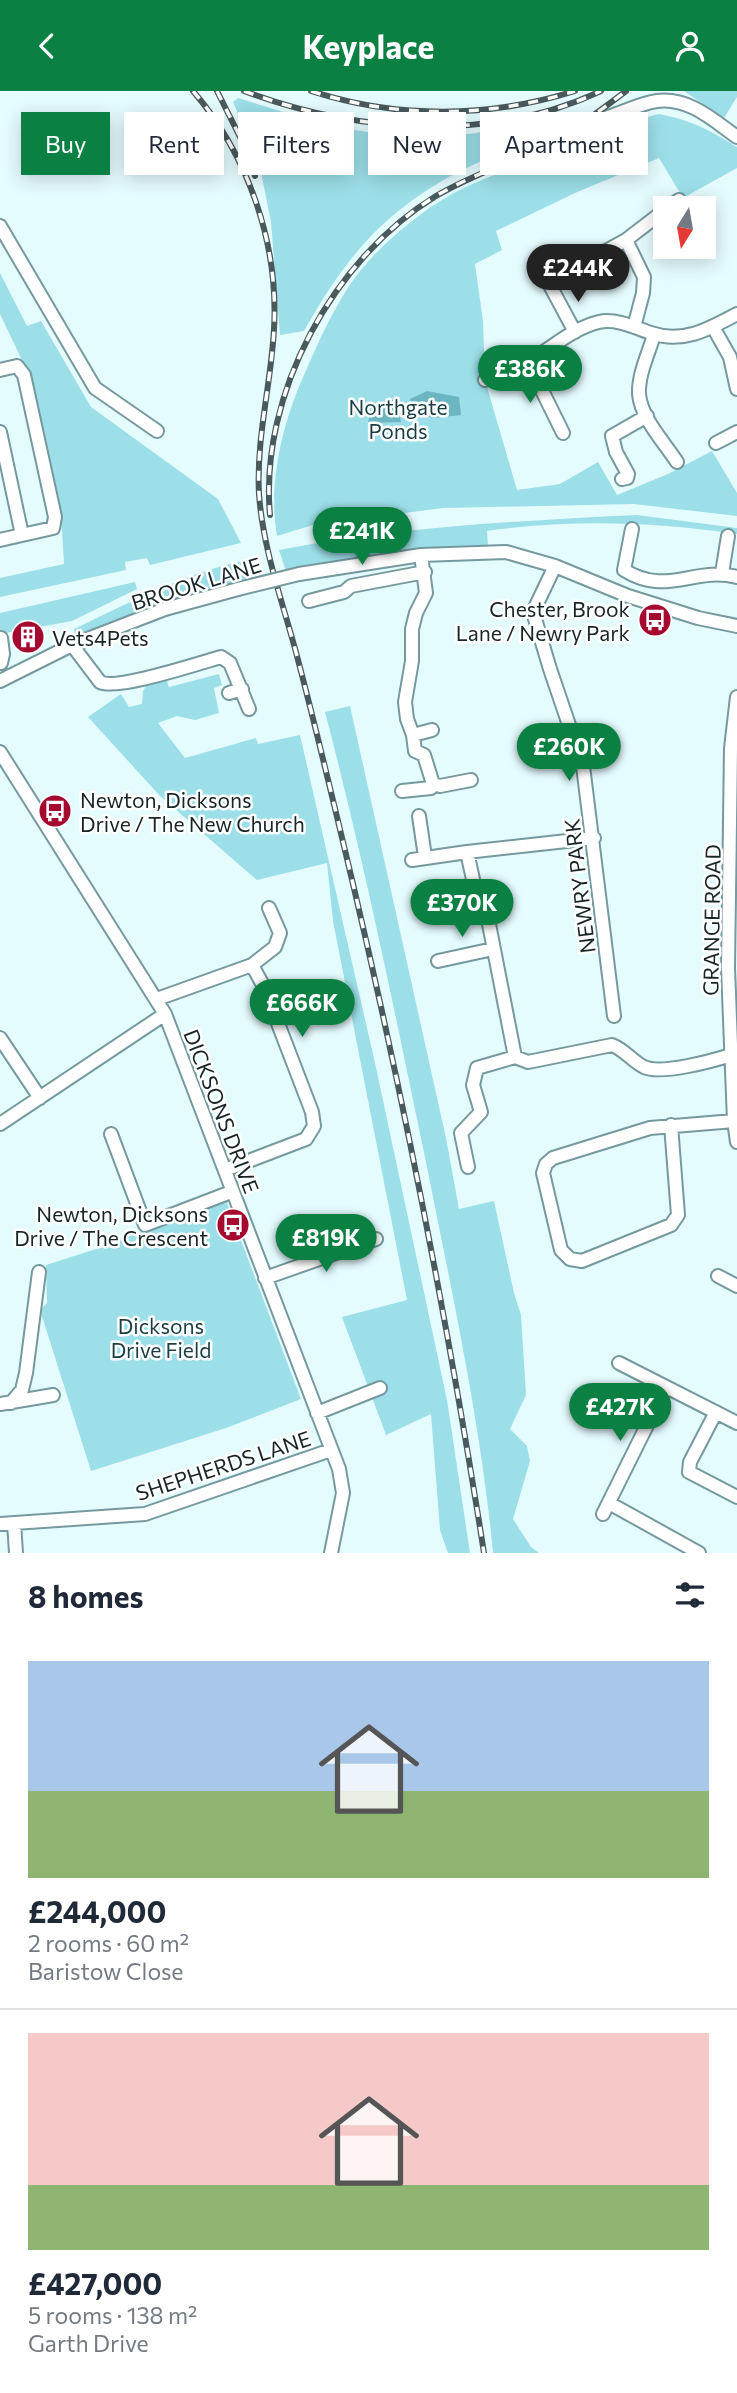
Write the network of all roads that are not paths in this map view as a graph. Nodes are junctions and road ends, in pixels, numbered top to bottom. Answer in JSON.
{"nodes":[{"id":1,"x":623,"y":112,"type":"edge"},
{"id":2,"x":737,"y":137,"type":"edge"},
{"id":3,"x":653,"y":219,"type":"edge"},
{"id":4,"x":0,"y":226,"type":"edge"},
{"id":5,"x":626,"y":240,"type":"junction"},
{"id":6,"x":604,"y":252,"type":"dead end"},
{"id":7,"x":561,"y":268,"type":"dead end"},
{"id":8,"x":737,"y":314,"type":"edge"},
{"id":9,"x":634,"y":327,"type":"junction"},
{"id":10,"x":713,"y":327,"type":"junction"},
{"id":11,"x":575,"y":332,"type":"junction"},
{"id":12,"x":654,"y":335,"type":"junction"},
{"id":13,"x":527,"y":362,"type":"junction"},
{"id":14,"x":0,"y":370,"type":"edge"},
{"id":15,"x":485,"y":380,"type":"dead end"},
{"id":16,"x":737,"y":389,"type":"edge"},
{"id":17,"x":647,"y":416,"type":"junction"},
{"id":18,"x":157,"y":431,"type":"dead end"},
{"id":19,"x":0,"y":432,"type":"edge"},
{"id":20,"x":737,"y":432,"type":"edge"},
{"id":21,"x":563,"y":433,"type":"dead end"},
{"id":22,"x":716,"y":443,"type":"dead end"},
{"id":23,"x":677,"y":462,"type":"dead end"},
{"id":24,"x":622,"y":479,"type":"dead end"},
{"id":25,"x":632,"y":529,"type":"dead end"},
{"id":26,"x":22,"y":535,"type":"junction"},
{"id":27,"x":728,"y":536,"type":"dead end"},
{"id":28,"x":0,"y":540,"type":"edge"},
{"id":29,"x":421,"y":555,"type":"junction"},
{"id":30,"x":555,"y":566,"type":"junction"},
{"id":31,"x":425,"y":572,"type":"junction"},
{"id":32,"x":722,"y":573,"type":"junction"},
{"id":33,"x":737,"y":577,"type":"edge"},
{"id":34,"x":309,"y":601,"type":"dead end"},
{"id":35,"x":737,"y":626,"type":"edge"},
{"id":36,"x":1,"y":638,"type":"edge"},
{"id":37,"x":72,"y":645,"type":"junction"},
{"id":38,"x":0,"y":663,"type":"edge"},
{"id":39,"x":4,"y":679,"type":"edge"},
{"id":40,"x":130,"y":682,"type":"junction"},
{"id":41,"x":242,"y":689,"type":"junction"},
{"id":42,"x":229,"y":694,"type":"dead end"},
{"id":43,"x":134,"y":696,"type":"dead end"},
{"id":44,"x":737,"y":697,"type":"edge"},
{"id":45,"x":249,"y":709,"type":"dead end"},
{"id":46,"x":432,"y":730,"type":"dead end"},
{"id":47,"x":413,"y":735,"type":"junction"},
{"id":48,"x":0,"y":752,"type":"edge"},
{"id":49,"x":471,"y":780,"type":"dead end"},
{"id":50,"x":433,"y":784,"type":"junction"},
{"id":51,"x":402,"y":791,"type":"dead end"},
{"id":52,"x":419,"y":816,"type":"dead end"},
{"id":53,"x":734,"y":818,"type":"edge"},
{"id":54,"x":594,"y":838,"type":"junction"},
{"id":55,"x":467,"y":852,"type":"junction"},
{"id":56,"x":269,"y":908,"type":"dead end"},
{"id":57,"x":493,"y":949,"type":"junction"},
{"id":58,"x":438,"y":961,"type":"dead end"},
{"id":59,"x":253,"y":965,"type":"junction"},
{"id":60,"x":158,"y":999,"type":"junction"},
{"id":61,"x":599,"y":1007,"type":"dead end"},
{"id":62,"x":165,"y":1014,"type":"junction"},
{"id":63,"x":0,"y":1038,"type":"edge"},
{"id":64,"x":731,"y":1055,"type":"junction"},
{"id":65,"x":515,"y":1057,"type":"junction"},
{"id":66,"x":40,"y":1098,"type":"junction"},
{"id":67,"x":734,"y":1121,"type":"junction"},
{"id":68,"x":0,"y":1124,"type":"edge"},
{"id":69,"x":671,"y":1125,"type":"junction"},
{"id":70,"x":111,"y":1134,"type":"dead end"},
{"id":71,"x":737,"y":1142,"type":"edge"},
{"id":72,"x":468,"y":1167,"type":"dead end"},
{"id":73,"x":225,"y":1170,"type":"junction"},
{"id":74,"x":231,"y":1192,"type":"junction"},
{"id":75,"x":376,"y":1240,"type":"dead end"},
{"id":76,"x":39,"y":1272,"type":"dead end"},
{"id":77,"x":718,"y":1276,"type":"dead end"},
{"id":78,"x":265,"y":1278,"type":"junction"},
{"id":79,"x":737,"y":1286,"type":"edge"},
{"id":80,"x":619,"y":1363,"type":"dead end"},
{"id":81,"x":666,"y":1387,"type":"junction"},
{"id":82,"x":380,"y":1388,"type":"dead end"},
{"id":83,"x":53,"y":1395,"type":"dead end"},
{"id":84,"x":6,"y":1403,"type":"edge"},
{"id":85,"x":716,"y":1412,"type":"junction"},
{"id":86,"x":317,"y":1413,"type":"junction"},
{"id":87,"x":737,"y":1423,"type":"edge"},
{"id":88,"x":331,"y":1450,"type":"junction"},
{"id":89,"x":737,"y":1497,"type":"edge"},
{"id":90,"x":14,"y":1523,"type":"junction"},
{"id":91,"x":0,"y":1524,"type":"edge"},
{"id":92,"x":16,"y":1553,"type":"edge"},
{"id":93,"x":331,"y":1553,"type":"edge"},
{"id":94,"x":699,"y":1553,"type":"edge"}],
"edges":[{"from":1,"to":2,"type":"street"},
{"from":3,"to":5,"type":"street"},
{"from":4,"to":18,"type":"street"},
{"from":5,"to":6,"type":"street"},
{"from":5,"to":9,"type":"street"},
{"from":7,"to":11,"type":"street"},
{"from":8,"to":10,"type":"street"},
{"from":9,"to":11,"type":"street"},
{"from":9,"to":12,"type":"street"},
{"from":10,"to":12,"type":"street"},
{"from":10,"to":16,"type":"street"},
{"from":11,"to":13,"type":"street"},
{"from":12,"to":17,"type":"street"},
{"from":13,"to":15,"type":"street"},
{"from":13,"to":21,"type":"street"},
{"from":14,"to":26,"type":"street"},
{"from":17,"to":23,"type":"street"},
{"from":17,"to":24,"type":"street"},
{"from":19,"to":26,"type":"street"},
{"from":20,"to":22,"type":"street"},
{"from":25,"to":32,"type":"street"},
{"from":26,"to":28,"type":"street"},
{"from":27,"to":32,"type":"street"},
{"from":29,"to":30,"type":"street","name":"BROOK LANE"},
{"from":29,"to":31,"type":"street"},
{"from":29,"to":37,"type":"street","name":"BROOK LANE","bridge":true},
{"from":30,"to":35,"type":"street","name":"BROOK LANE"},
{"from":30,"to":54,"type":"street","name":"NEWRY PARK"},
{"from":31,"to":34,"type":"street"},
{"from":31,"to":47,"type":"street"},
{"from":32,"to":33,"type":"street"},
{"from":36,"to":38,"type":"street"},
{"from":37,"to":39,"type":"street","name":"BROOK LANE"},
{"from":37,"to":40,"type":"street"},
{"from":38,"to":39,"type":"street"},
{"from":40,"to":41,"type":"street"},
{"from":40,"to":43,"type":"street"},
{"from":41,"to":42,"type":"street"},
{"from":41,"to":45,"type":"street"},
{"from":44,"to":53,"type":"street","name":"GRANGE ROAD"},
{"from":46,"to":47,"type":"street"},
{"from":47,"to":50,"type":"street"},
{"from":48,"to":60,"type":"street","name":"DICKSONS DRIVE"},
{"from":49,"to":50,"type":"street"},
{"from":50,"to":51,"type":"street"},
{"from":52,"to":55,"type":"street"},
{"from":53,"to":64,"type":"street","name":"GRANGE ROAD"},
{"from":54,"to":55,"type":"street"},
{"from":54,"to":61,"type":"street","name":"NEWRY PARK"},
{"from":55,"to":57,"type":"street"},
{"from":56,"to":59,"type":"street"},
{"from":57,"to":58,"type":"street"},
{"from":57,"to":65,"type":"street"},
{"from":59,"to":60,"type":"street"},
{"from":59,"to":73,"type":"street"},
{"from":60,"to":62,"type":"street","name":"DICKSONS DRIVE"},
{"from":62,"to":66,"type":"street"},
{"from":62,"to":73,"type":"street","name":"DICKSONS DRIVE"},
{"from":63,"to":66,"type":"street"},
{"from":64,"to":65,"type":"street"},
{"from":64,"to":67,"type":"street","name":"GRANGE ROAD"},
{"from":65,"to":72,"type":"street"},
{"from":66,"to":68,"type":"street"},
{"from":67,"to":69,"type":"street"},
{"from":67,"to":71,"type":"street","name":"GRANGE ROAD"},
{"from":69,"to":69,"type":"street"},
{"from":70,"to":74,"type":"street"},
{"from":73,"to":74,"type":"street","name":"DICKSONS DRIVE"},
{"from":74,"to":78,"type":"street","name":"DICKSONS DRIVE"},
{"from":75,"to":78,"type":"street"},
{"from":76,"to":84,"type":"street"},
{"from":77,"to":79,"type":"street"},
{"from":78,"to":86,"type":"street","name":"DICKSONS DRIVE"},
{"from":80,"to":81,"type":"street"},
{"from":81,"to":85,"type":"street"},
{"from":81,"to":94,"type":"street"},
{"from":82,"to":86,"type":"street"},
{"from":83,"to":84,"type":"street"},
{"from":85,"to":87,"type":"street"},
{"from":85,"to":89,"type":"street"},
{"from":86,"to":88,"type":"street","name":"DICKSONS DRIVE"},
{"from":88,"to":90,"type":"street","name":"SHEPHERDS LANE"},
{"from":88,"to":93,"type":"street","name":"DICKSONS DRIVE"},
{"from":90,"to":91,"type":"street","name":"SHEPHERDS LANE"},
{"from":90,"to":92,"type":"street"}]}
